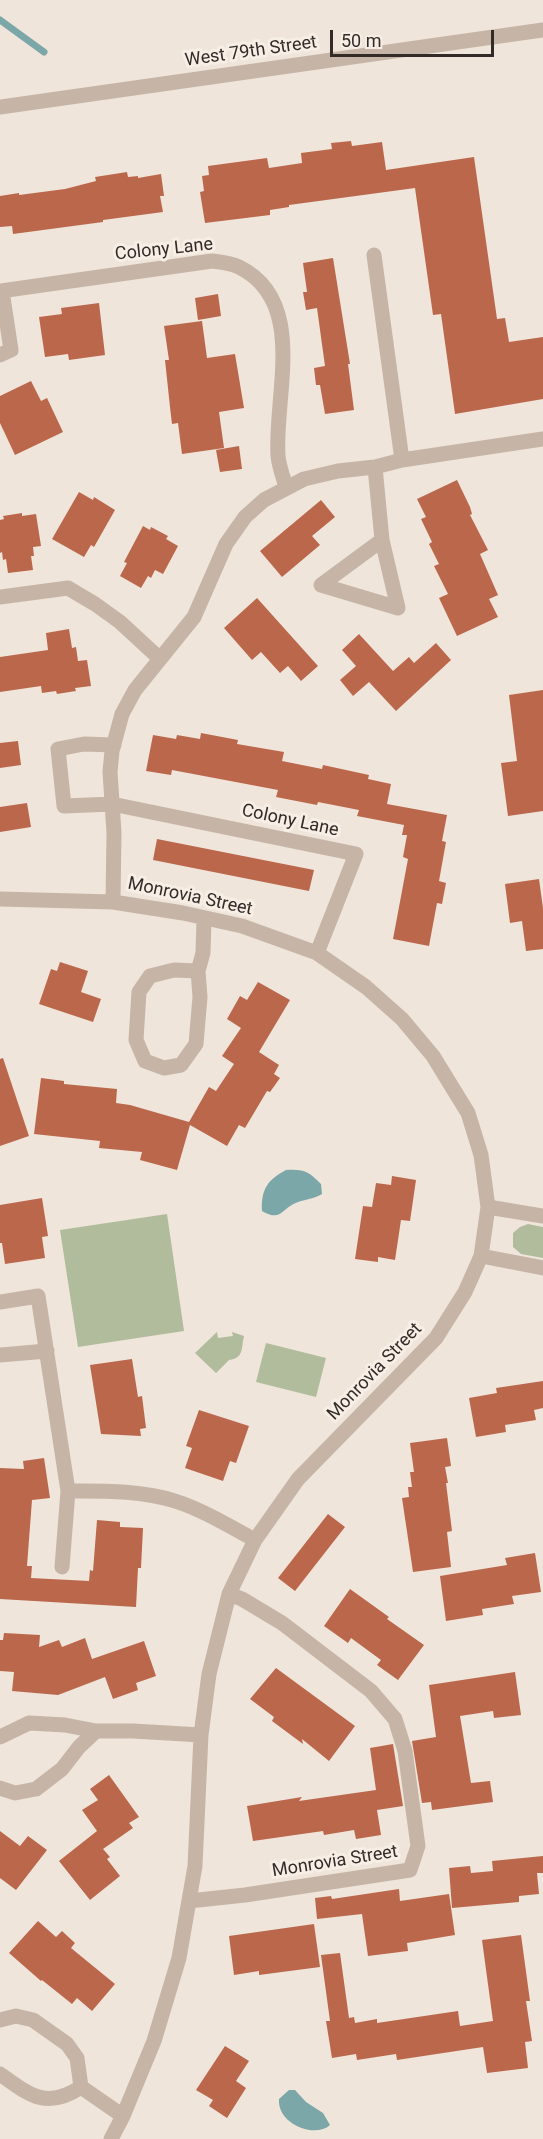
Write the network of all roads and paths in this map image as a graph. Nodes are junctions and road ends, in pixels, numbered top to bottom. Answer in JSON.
{"nodes":[{"id":1,"x":543,"y":30,"type":"edge"},
{"id":2,"x":0,"y":106,"type":"edge"},
{"id":3,"x":375,"y":255,"type":"dead end"},
{"id":4,"x":1,"y":291,"type":"edge"},
{"id":5,"x":0,"y":356,"type":"edge"},
{"id":6,"x":543,"y":439,"type":"edge"},
{"id":7,"x":402,"y":460,"type":"junction"},
{"id":8,"x":375,"y":467,"type":"junction"},
{"id":9,"x":286,"y":487,"type":"junction"},
{"id":10,"x":382,"y":540,"type":"junction"},
{"id":11,"x":0,"y":597,"type":"edge"},
{"id":12,"x":159,"y":658,"type":"junction"},
{"id":13,"x":114,"y":745,"type":"junction"},
{"id":14,"x":112,"y":804,"type":"junction"},
{"id":15,"x":0,"y":899,"type":"edge"},
{"id":16,"x":113,"y":902,"type":"junction"},
{"id":17,"x":204,"y":919,"type":"junction"},
{"id":18,"x":317,"y":953,"type":"junction"},
{"id":19,"x":198,"y":971,"type":"junction"},
{"id":20,"x":488,"y":1207,"type":"junction"},
{"id":21,"x":543,"y":1216,"type":"edge"},
{"id":22,"x":481,"y":1256,"type":"junction"},
{"id":23,"x":543,"y":1268,"type":"edge"},
{"id":24,"x":0,"y":1302,"type":"edge"},
{"id":25,"x":46,"y":1351,"type":"junction"},
{"id":26,"x":0,"y":1355,"type":"edge"},
{"id":27,"x":68,"y":1491,"type":"junction"},
{"id":28,"x":255,"y":1540,"type":"junction"},
{"id":29,"x":62,"y":1567,"type":"dead end"},
{"id":30,"x":229,"y":1594,"type":"junction"},
{"id":31,"x":96,"y":1731,"type":"junction"},
{"id":32,"x":201,"y":1735,"type":"junction"},
{"id":33,"x":0,"y":1737,"type":"edge"},
{"id":34,"x":0,"y":1788,"type":"edge"},
{"id":35,"x":189,"y":1901,"type":"junction"},
{"id":36,"x":0,"y":2020,"type":"edge"},
{"id":37,"x":0,"y":2074,"type":"edge"},
{"id":38,"x":81,"y":2087,"type":"junction"},
{"id":39,"x":123,"y":2116,"type":"junction"},
{"id":40,"x":111,"y":2139,"type":"edge"}],
"edges":[{"from":1,"to":2,"type":"street","name":"West 79th Street"},
{"from":3,"to":7,"type":"street"},
{"from":4,"to":5,"type":"street"},
{"from":4,"to":9,"type":"street","name":"Colony Lane"},
{"from":6,"to":7,"type":"street"},
{"from":7,"to":8,"type":"street"},
{"from":8,"to":9,"type":"street"},
{"from":8,"to":10,"type":"street"},
{"from":9,"to":12,"type":"street"},
{"from":10,"to":10,"type":"street"},
{"from":11,"to":12,"type":"street"},
{"from":12,"to":13,"type":"street"},
{"from":13,"to":14,"type":"street"},
{"from":13,"to":14,"type":"street"},
{"from":14,"to":16,"type":"street"},
{"from":14,"to":18,"type":"street","name":"Colony Lane"},
{"from":15,"to":16,"type":"street","name":"Monrovia Street"},
{"from":16,"to":17,"type":"street","name":"Monrovia Street"},
{"from":17,"to":18,"type":"street","name":"Monrovia Street"},
{"from":17,"to":19,"type":"street"},
{"from":18,"to":20,"type":"street","name":"Monrovia Street"},
{"from":19,"to":19,"type":"street"},
{"from":20,"to":21,"type":"street"},
{"from":20,"to":22,"type":"street","name":"Monrovia Street"},
{"from":22,"to":23,"type":"street"},
{"from":22,"to":28,"type":"street","name":"Monrovia Street"},
{"from":24,"to":25,"type":"street"},
{"from":25,"to":26,"type":"street"},
{"from":25,"to":27,"type":"street"},
{"from":27,"to":28,"type":"street"},
{"from":27,"to":29,"type":"street"},
{"from":28,"to":30,"type":"street","name":"Monrovia Street"},
{"from":30,"to":32,"type":"street","name":"Monrovia Street"},
{"from":30,"to":35,"type":"street","name":"Monrovia Street"},
{"from":31,"to":32,"type":"street"},
{"from":31,"to":33,"type":"street"},
{"from":31,"to":34,"type":"street"},
{"from":32,"to":35,"type":"street","name":"Monrovia Street"},
{"from":35,"to":39,"type":"street","name":"Monrovia Street"},
{"from":36,"to":38,"type":"street"},
{"from":37,"to":38,"type":"street"},
{"from":38,"to":39,"type":"street"},
{"from":39,"to":40,"type":"street","name":"Monrovia Street"}]}
